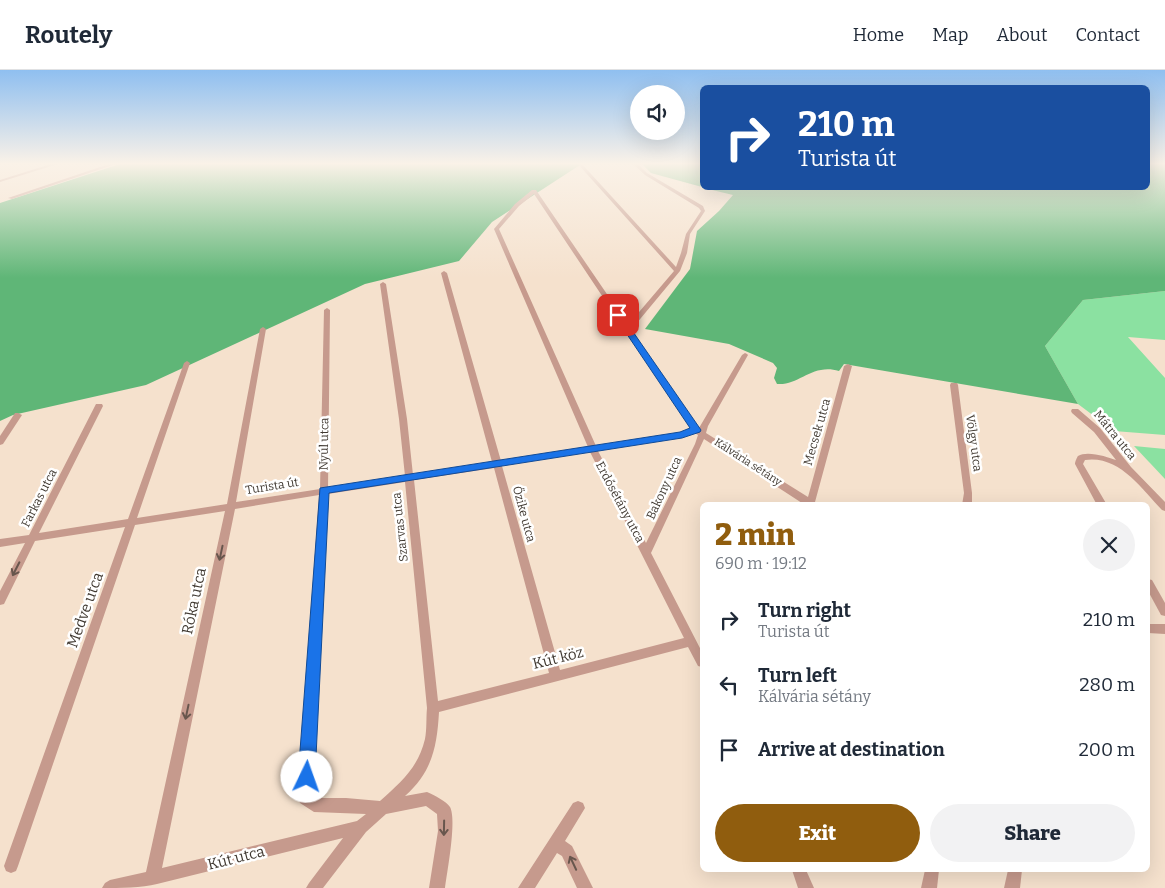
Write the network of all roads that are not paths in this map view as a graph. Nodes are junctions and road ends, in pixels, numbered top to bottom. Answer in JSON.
{"nodes":[{"id":1,"x":522,"y":201,"type":"edge"},
{"id":2,"x":540,"y":201,"type":"edge"},
{"id":3,"x":614,"y":201,"type":"edge"},
{"id":4,"x":690,"y":201,"type":"edge"},
{"id":5,"x":677,"y":271,"type":"junction"},
{"id":6,"x":444,"y":273,"type":"dead end"},
{"id":7,"x":384,"y":284,"type":"dead end"},
{"id":8,"x":327,"y":310,"type":"dead end"},
{"id":9,"x":263,"y":329,"type":"dead end"},
{"id":10,"x":628,"y":330,"type":"junction"},
{"id":11,"x":745,"y":355,"type":"dead end"},
{"id":12,"x":187,"y":363,"type":"dead end"},
{"id":13,"x":848,"y":366,"type":"dead end"},
{"id":14,"x":954,"y":385,"type":"dead end"},
{"id":15,"x":99,"y":406,"type":"dead end"},
{"id":16,"x":1075,"y":411,"type":"dead end"},
{"id":17,"x":18,"y":415,"type":"dead end"},
{"id":18,"x":700,"y":431,"type":"junction"},
{"id":19,"x":0,"y":442,"type":"edge"},
{"id":20,"x":592,"y":448,"type":"junction"},
{"id":21,"x":497,"y":462,"type":"junction"},
{"id":22,"x":1128,"y":470,"type":"junction"},
{"id":23,"x":407,"y":477,"type":"junction"},
{"id":24,"x":324,"y":490,"type":"junction"},
{"id":25,"x":808,"y":502,"type":"edge"},
{"id":26,"x":812,"y":502,"type":"edge"},
{"id":27,"x":967,"y":502,"type":"edge"},
{"id":28,"x":1100,"y":502,"type":"edge"},
{"id":29,"x":231,"y":505,"type":"junction"},
{"id":30,"x":1165,"y":508,"type":"edge"},
{"id":31,"x":134,"y":522,"type":"junction"},
{"id":32,"x":32,"y":538,"type":"junction"},
{"id":33,"x":0,"y":543,"type":"edge"},
{"id":34,"x":647,"y":552,"type":"junction"},
{"id":35,"x":1150,"y":586,"type":"edge"},
{"id":36,"x":0,"y":601,"type":"edge"},
{"id":37,"x":1165,"y":612,"type":"edge"},
{"id":38,"x":1150,"y":629,"type":"edge"},
{"id":39,"x":1165,"y":630,"type":"edge"},
{"id":40,"x":692,"y":641,"type":"junction"},
{"id":41,"x":700,"y":658,"type":"edge"},
{"id":42,"x":556,"y":675,"type":"junction"},
{"id":43,"x":433,"y":708,"type":"junction"},
{"id":44,"x":382,"y":808,"type":"junction"},
{"id":45,"x":578,"y":808,"type":"dead end"},
{"id":46,"x":361,"y":827,"type":"junction"},
{"id":47,"x":555,"y":844,"type":"junction"},
{"id":48,"x":11,"y":866,"type":"dead end"},
{"id":49,"x":801,"y":872,"type":"edge"},
{"id":50,"x":932,"y":872,"type":"edge"},
{"id":51,"x":1015,"y":872,"type":"edge"},
{"id":52,"x":152,"y":879,"type":"junction"},
{"id":53,"x":110,"y":888,"type":"edge"},
{"id":54,"x":314,"y":888,"type":"edge"},
{"id":55,"x":437,"y":888,"type":"edge"},
{"id":56,"x":526,"y":888,"type":"edge"},
{"id":57,"x":585,"y":888,"type":"edge"},
{"id":58,"x":806,"y":888,"type":"edge"},
{"id":59,"x":929,"y":888,"type":"edge"},
{"id":60,"x":1012,"y":888,"type":"edge"}],
"edges":[{"from":1,"to":20,"type":"street","name":"Erdősétány utca"},
{"from":2,"to":10,"type":"street","name":"Kálvária sétány"},
{"from":3,"to":5,"type":"street"},
{"from":4,"to":5,"type":"street"},
{"from":5,"to":10,"type":"street"},
{"from":6,"to":21,"type":"street","name":"Őzike utca"},
{"from":7,"to":23,"type":"street","name":"Szarvas utca"},
{"from":8,"to":24,"type":"street","name":"Nyúl utca"},
{"from":9,"to":29,"type":"street","name":"Róka utca"},
{"from":10,"to":18,"type":"street","name":"Kálvária sétány"},
{"from":11,"to":18,"type":"street","name":"Bakony utca"},
{"from":12,"to":31,"type":"street","name":"Medve utca"},
{"from":13,"to":26,"type":"street","name":"Mecsek utca"},
{"from":14,"to":27,"type":"street","name":"Völgy utca"},
{"from":15,"to":32,"type":"street","name":"Farkas utca"},
{"from":16,"to":22,"type":"street","name":"Mátra utca"},
{"from":17,"to":19,"type":"street"},
{"from":18,"to":20,"type":"street","name":"Turista út"},
{"from":18,"to":25,"type":"street","name":"Kálvária sétány"},
{"from":18,"to":34,"type":"street","name":"Bakony utca"},
{"from":20,"to":21,"type":"street","name":"Turista út"},
{"from":20,"to":34,"type":"street","name":"Erdősétány utca"},
{"from":21,"to":23,"type":"street","name":"Turista út"},
{"from":21,"to":42,"type":"street","name":"Őzike utca"},
{"from":22,"to":28,"type":"street","name":"Mátra utca"},
{"from":22,"to":30,"type":"street"},
{"from":23,"to":24,"type":"street","name":"Turista út"},
{"from":23,"to":43,"type":"street","name":"Szarvas utca"},
{"from":24,"to":29,"type":"street","name":"Turista út"},
{"from":24,"to":44,"type":"street","name":"Nyúl utca"},
{"from":29,"to":31,"type":"street","name":"Turista út"},
{"from":29,"to":52,"type":"street","name":"Róka utca","one_way":true},
{"from":31,"to":32,"type":"street","name":"Turista út"},
{"from":31,"to":48,"type":"street","name":"Medve utca"},
{"from":32,"to":33,"type":"street","name":"Turista út"},
{"from":32,"to":36,"type":"street","name":"Farkas utca","one_way":true},
{"from":34,"to":40,"type":"street","name":"Erdősétány utca"},
{"from":35,"to":37,"type":"street"},
{"from":38,"to":39,"type":"street"},
{"from":40,"to":41,"type":"street","name":"Erdősétány utca"},
{"from":40,"to":42,"type":"street","name":"Kút köz"},
{"from":42,"to":43,"type":"street","name":"Kút köz"},
{"from":43,"to":44,"type":"street","name":"Szarvas utca"},
{"from":44,"to":46,"type":"street","name":"Szarvas utca"},
{"from":44,"to":55,"type":"street","one_way":true},
{"from":45,"to":47,"type":"street"},
{"from":46,"to":52,"type":"street","name":"Kút utca"},
{"from":46,"to":54,"type":"street","name":"Szarvas utca"},
{"from":47,"to":56,"type":"street"},
{"from":57,"to":47,"type":"street","one_way":true},
{"from":49,"to":58,"type":"street"},
{"from":50,"to":59,"type":"street"},
{"from":51,"to":60,"type":"street"},
{"from":52,"to":53,"type":"street","name":"Kút utca"}]}
